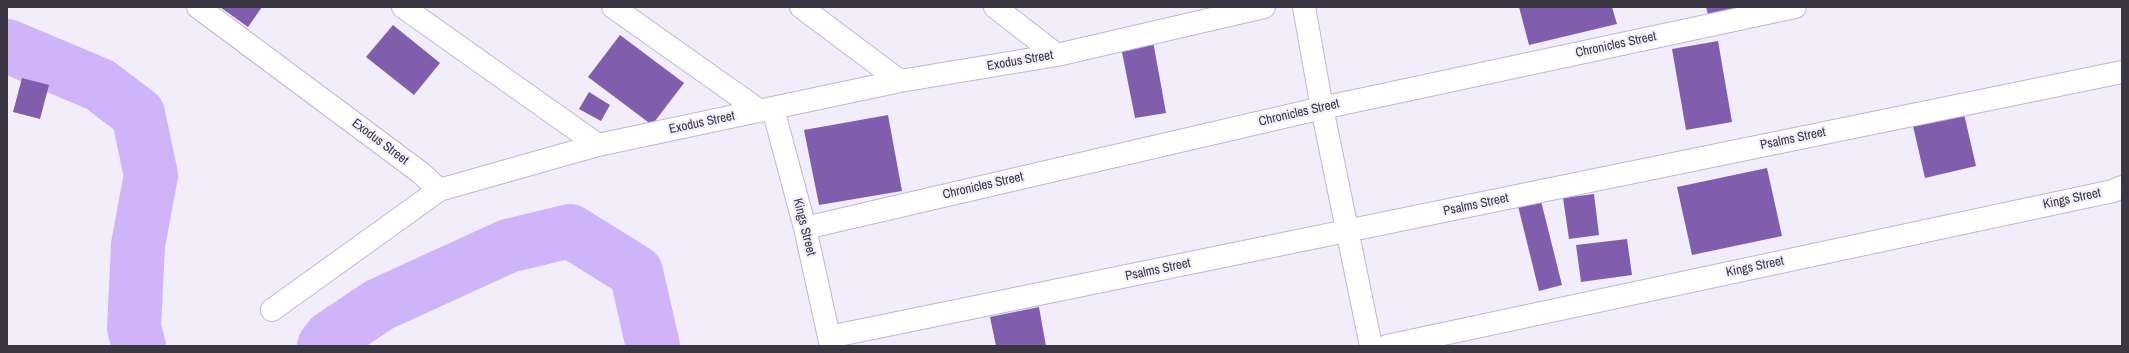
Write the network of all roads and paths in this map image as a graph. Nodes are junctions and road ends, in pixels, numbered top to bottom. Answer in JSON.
{"nodes":[{"id":1,"x":403,"y":7,"type":"edge"},
{"id":2,"x":613,"y":7,"type":"edge"},
{"id":3,"x":801,"y":7,"type":"edge"},
{"id":4,"x":995,"y":7,"type":"edge"},
{"id":5,"x":1264,"y":7,"type":"edge"},
{"id":6,"x":1304,"y":7,"type":"edge"},
{"id":7,"x":1795,"y":7,"type":"edge"},
{"id":8,"x":201,"y":8,"type":"edge"},
{"id":9,"x":1057,"y":55,"type":"junction"},
{"id":10,"x":2122,"y":72,"type":"edge"},
{"id":11,"x":900,"y":81,"type":"junction"},
{"id":12,"x":1322,"y":108,"type":"junction"},
{"id":13,"x":766,"y":110,"type":"junction"},
{"id":14,"x":598,"y":145,"type":"junction"},
{"id":15,"x":2122,"y":187,"type":"edge"},
{"id":16,"x":439,"y":190,"type":"junction"},
{"id":17,"x":805,"y":228,"type":"junction"},
{"id":18,"x":1348,"y":231,"type":"junction"},
{"id":19,"x":272,"y":310,"type":"dead end"},
{"id":20,"x":830,"y":341,"type":"edge"},
{"id":21,"x":1372,"y":346,"type":"edge"},
{"id":22,"x":1387,"y":346,"type":"edge"}],
"edges":[{"from":1,"to":14,"type":"street"},
{"from":2,"to":13,"type":"street"},
{"from":3,"to":11,"type":"street"},
{"from":4,"to":9,"type":"street"},
{"from":5,"to":9,"type":"street","name":"Exodus Street"},
{"from":6,"to":12,"type":"street"},
{"from":7,"to":12,"type":"street","name":"Chronicles Street"},
{"from":8,"to":16,"type":"street","name":"Exodus Street"},
{"from":9,"to":11,"type":"street","name":"Exodus Street"},
{"from":10,"to":18,"type":"street","name":"Psalms Street"},
{"from":11,"to":13,"type":"street","name":"Exodus Street"},
{"from":12,"to":17,"type":"street","name":"Chronicles Street"},
{"from":12,"to":18,"type":"street"},
{"from":13,"to":14,"type":"street","name":"Exodus Street"},
{"from":13,"to":17,"type":"street","name":"Kings Street"},
{"from":14,"to":16,"type":"street","name":"Exodus Street"},
{"from":15,"to":22,"type":"street","name":"Kings Street"},
{"from":16,"to":19,"type":"street"},
{"from":17,"to":20,"type":"street","name":"Kings Street"},
{"from":18,"to":20,"type":"street","name":"Psalms Street"},
{"from":18,"to":21,"type":"street"}]}
